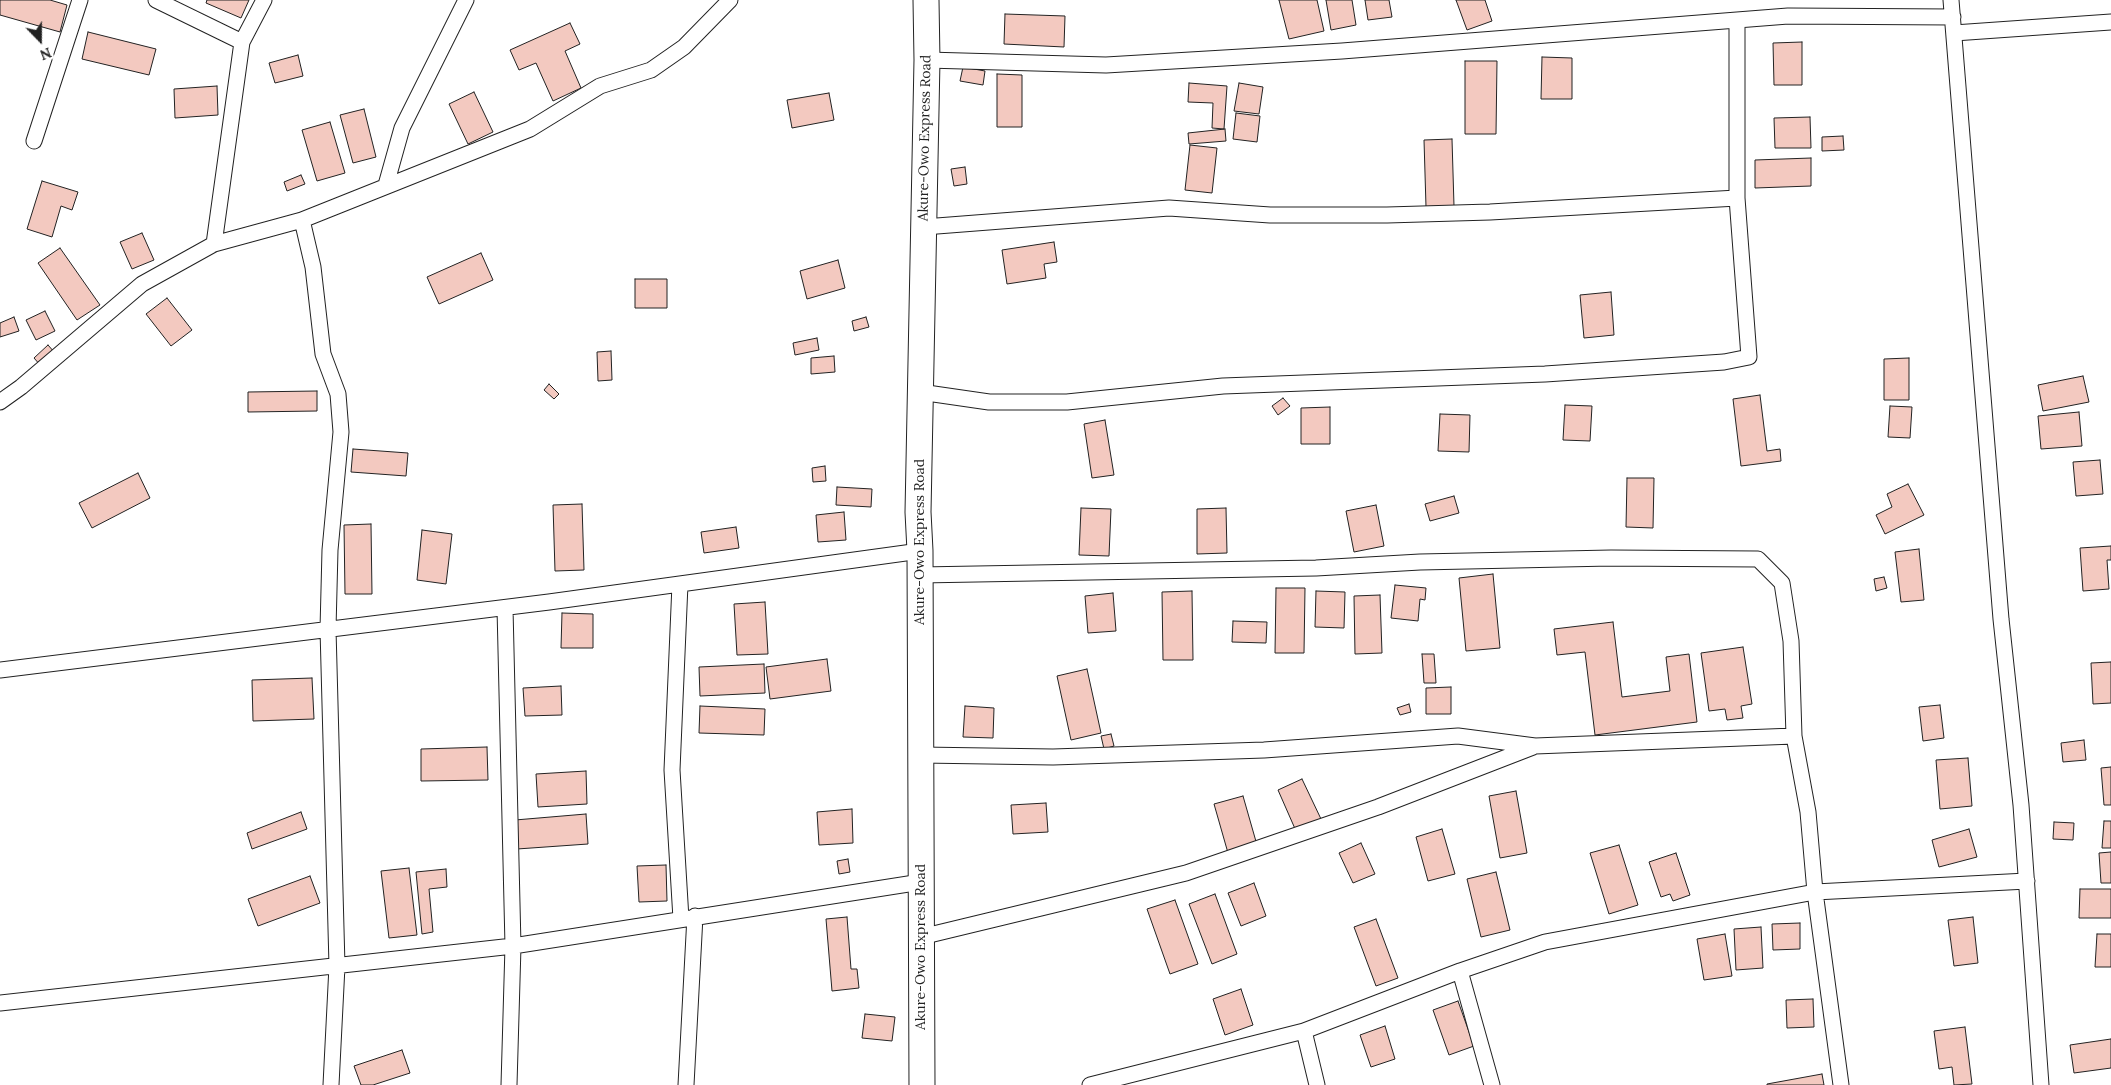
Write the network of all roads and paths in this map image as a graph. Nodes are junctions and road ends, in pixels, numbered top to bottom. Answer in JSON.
{"nodes":[{"id":1,"x":80,"y":0,"type":"edge"},
{"id":2,"x":156,"y":0,"type":"edge"},
{"id":3,"x":264,"y":0,"type":"edge"},
{"id":4,"x":466,"y":0,"type":"edge"},
{"id":5,"x":730,"y":0,"type":"edge"},
{"id":6,"x":926,"y":0,"type":"edge"},
{"id":7,"x":1951,"y":0,"type":"edge"},
{"id":8,"x":1953,"y":17,"type":"junction"},
{"id":9,"x":1737,"y":20,"type":"junction"},
{"id":10,"x":2111,"y":22,"type":"edge"},
{"id":11,"x":1954,"y":34,"type":"junction"},
{"id":12,"x":242,"y":42,"type":"junction"},
{"id":13,"x":927,"y":60,"type":"junction"},
{"id":14,"x":34,"y":141,"type":"dead end"},
{"id":15,"x":386,"y":185,"type":"junction"},
{"id":16,"x":1737,"y":198,"type":"junction"},
{"id":17,"x":302,"y":220,"type":"junction"},
{"id":18,"x":924,"y":227,"type":"junction"},
{"id":19,"x":214,"y":244,"type":"junction"},
{"id":20,"x":920,"y":392,"type":"junction"},
{"id":21,"x":0,"y":402,"type":"edge"},
{"id":22,"x":920,"y":551,"type":"junction"},
{"id":23,"x":920,"y":576,"type":"junction"},
{"id":24,"x":680,"y":584,"type":"junction"},
{"id":25,"x":505,"y":608,"type":"junction"},
{"id":26,"x":328,"y":629,"type":"junction"},
{"id":27,"x":0,"y":670,"type":"edge"},
{"id":28,"x":1794,"y":736,"type":"junction"},
{"id":29,"x":1535,"y":746,"type":"junction"},
{"id":30,"x":920,"y":755,"type":"junction"},
{"id":31,"x":2027,"y":881,"type":"junction"},
{"id":32,"x":921,"y":882,"type":"junction"},
{"id":33,"x":1816,"y":892,"type":"junction"},
{"id":34,"x":688,"y":917,"type":"junction"},
{"id":35,"x":921,"y":936,"type":"junction"},
{"id":36,"x":513,"y":946,"type":"junction"},
{"id":37,"x":337,"y":966,"type":"junction"},
{"id":38,"x":1460,"y":971,"type":"junction"},
{"id":39,"x":0,"y":1003,"type":"edge"},
{"id":40,"x":1304,"y":1031,"type":"junction"},
{"id":41,"x":1133,"y":1080,"type":"edge"},
{"id":42,"x":331,"y":1085,"type":"edge"},
{"id":43,"x":509,"y":1085,"type":"edge"},
{"id":44,"x":686,"y":1085,"type":"edge"},
{"id":45,"x":922,"y":1085,"type":"edge"},
{"id":46,"x":1090,"y":1085,"type":"edge"},
{"id":47,"x":1317,"y":1085,"type":"edge"},
{"id":48,"x":1492,"y":1085,"type":"edge"},
{"id":49,"x":1840,"y":1085,"type":"edge"},
{"id":50,"x":2041,"y":1085,"type":"edge"}],
"edges":[{"from":1,"to":14,"type":"street"},
{"from":2,"to":12,"type":"street"},
{"from":3,"to":12,"type":"street"},
{"from":4,"to":15,"type":"street"},
{"from":5,"to":15,"type":"street"},
{"from":6,"to":13,"type":"highway","name":"Akure-Owo Express Road"},
{"from":7,"to":8,"type":"street"},
{"from":8,"to":9,"type":"street"},
{"from":8,"to":11,"type":"street"},
{"from":9,"to":13,"type":"street"},
{"from":9,"to":16,"type":"street"},
{"from":10,"to":11,"type":"street"},
{"from":11,"to":31,"type":"street"},
{"from":12,"to":19,"type":"street"},
{"from":13,"to":18,"type":"highway","name":"Akure-Owo Express Road"},
{"from":15,"to":17,"type":"street"},
{"from":16,"to":18,"type":"street"},
{"from":16,"to":20,"type":"street"},
{"from":17,"to":19,"type":"street"},
{"from":17,"to":26,"type":"street"},
{"from":18,"to":20,"type":"highway","name":"Akure-Owo Express Road"},
{"from":19,"to":21,"type":"street"},
{"from":20,"to":22,"type":"highway","name":"Akure-Owo Express Road"},
{"from":22,"to":23,"type":"highway","name":"Akure-Owo Express Road"},
{"from":22,"to":24,"type":"street"},
{"from":23,"to":28,"type":"street"},
{"from":23,"to":30,"type":"highway","name":"Akure-Owo Express Road"},
{"from":24,"to":25,"type":"street"},
{"from":24,"to":34,"type":"street"},
{"from":25,"to":26,"type":"street"},
{"from":25,"to":36,"type":"street"},
{"from":26,"to":27,"type":"street"},
{"from":26,"to":37,"type":"street"},
{"from":28,"to":29,"type":"street"},
{"from":28,"to":33,"type":"street"},
{"from":29,"to":30,"type":"street"},
{"from":29,"to":35,"type":"street"},
{"from":30,"to":32,"type":"highway","name":"Akure-Owo Express Road"},
{"from":31,"to":33,"type":"street"},
{"from":31,"to":50,"type":"street"},
{"from":32,"to":34,"type":"street"},
{"from":32,"to":35,"type":"highway","name":"Akure-Owo Express Road"},
{"from":33,"to":38,"type":"street"},
{"from":33,"to":49,"type":"street"},
{"from":34,"to":36,"type":"street"},
{"from":34,"to":44,"type":"street"},
{"from":35,"to":45,"type":"highway","name":"Akure-Owo Express Road"},
{"from":36,"to":37,"type":"street"},
{"from":36,"to":43,"type":"street"},
{"from":37,"to":39,"type":"street"},
{"from":37,"to":42,"type":"street"},
{"from":38,"to":40,"type":"street"},
{"from":38,"to":48,"type":"street"},
{"from":40,"to":41,"type":"street"},
{"from":40,"to":47,"type":"street"},
{"from":41,"to":46,"type":"street"}]}
